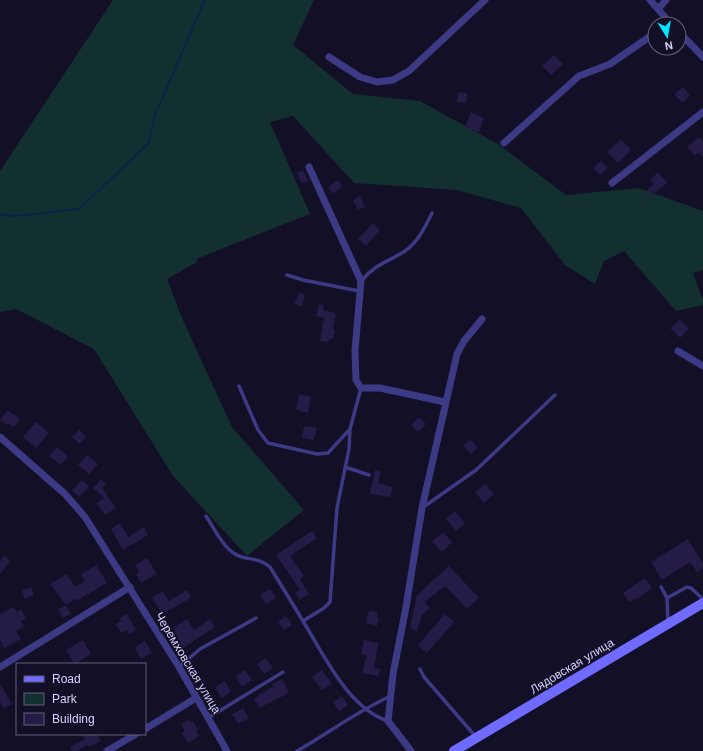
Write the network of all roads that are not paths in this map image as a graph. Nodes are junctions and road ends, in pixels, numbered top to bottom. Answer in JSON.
{"nodes":[{"id":1,"x":485,"y":0,"type":"edge"},
{"id":2,"x":650,"y":0,"type":"edge"},
{"id":3,"x":666,"y":0,"type":"edge"},
{"id":4,"x":658,"y":9,"type":"junction"},
{"id":5,"x":664,"y":16,"type":"edge"},
{"id":6,"x":647,"y":39,"type":"edge"},
{"id":7,"x":687,"y":40,"type":"edge"},
{"id":8,"x":329,"y":57,"type":"dead end"},
{"id":9,"x":703,"y":57,"type":"edge"},
{"id":10,"x":703,"y":112,"type":"edge"},
{"id":11,"x":504,"y":143,"type":"dead end"},
{"id":12,"x":309,"y":167,"type":"dead end"},
{"id":13,"x":612,"y":183,"type":"dead end"},
{"id":14,"x":432,"y":213,"type":"dead end"},
{"id":15,"x":287,"y":276,"type":"dead end"},
{"id":16,"x":361,"y":281,"type":"junction"},
{"id":17,"x":359,"y":291,"type":"junction"},
{"id":18,"x":482,"y":319,"type":"dead end"},
{"id":19,"x":678,"y":350,"type":"dead end"},
{"id":20,"x":703,"y":366,"type":"edge"},
{"id":21,"x":239,"y":386,"type":"dead end"},
{"id":22,"x":361,"y":388,"type":"junction"},
{"id":23,"x":555,"y":395,"type":"dead end"},
{"id":24,"x":445,"y":402,"type":"junction"},
{"id":25,"x":350,"y":429,"type":"junction"},
{"id":26,"x":0,"y":437,"type":"edge"},
{"id":27,"x":345,"y":467,"type":"junction"},
{"id":28,"x":369,"y":475,"type":"dead end"},
{"id":29,"x":422,"y":508,"type":"junction"},
{"id":30,"x":206,"y":516,"type":"dead end"},
{"id":31,"x":130,"y":587,"type":"junction"},
{"id":32,"x":661,"y":587,"type":"dead end"},
{"id":33,"x":667,"y":598,"type":"junction"},
{"id":34,"x":703,"y":599,"type":"edge"},
{"id":35,"x":703,"y":603,"type":"edge"},
{"id":36,"x":256,"y":618,"type":"dead end"},
{"id":37,"x":303,"y":621,"type":"junction"},
{"id":38,"x":668,"y":624,"type":"junction"},
{"id":39,"x":0,"y":667,"type":"edge"},
{"id":40,"x":179,"y":667,"type":"junction"},
{"id":41,"x":420,"y":669,"type":"dead end"},
{"id":42,"x":284,"y":672,"type":"dead end"},
{"id":43,"x":391,"y":696,"type":"junction"},
{"id":44,"x":196,"y":698,"type":"junction"},
{"id":45,"x":363,"y":708,"type":"junction"},
{"id":46,"x":208,"y":718,"type":"junction"},
{"id":47,"x":388,"y":720,"type":"junction"},
{"id":48,"x":146,"y":728,"type":"edge"},
{"id":49,"x":134,"y":735,"type":"edge"},
{"id":50,"x":477,"y":738,"type":"junction"},
{"id":51,"x":107,"y":751,"type":"edge"},
{"id":52,"x":227,"y":751,"type":"edge"},
{"id":53,"x":297,"y":751,"type":"edge"},
{"id":54,"x":411,"y":751,"type":"edge"},
{"id":55,"x":454,"y":751,"type":"edge"}],
"edges":[{"from":1,"to":8,"type":"street"},
{"from":2,"to":4,"type":"street"},
{"from":3,"to":4,"type":"street"},
{"from":4,"to":5,"type":"street"},
{"from":6,"to":11,"type":"street"},
{"from":7,"to":9,"type":"street"},
{"from":10,"to":13,"type":"street"},
{"from":12,"to":16,"type":"street"},
{"from":14,"to":16,"type":"lane"},
{"from":15,"to":17,"type":"lane"},
{"from":16,"to":17,"type":"street"},
{"from":17,"to":22,"type":"street"},
{"from":18,"to":24,"type":"street"},
{"from":19,"to":20,"type":"street"},
{"from":21,"to":25,"type":"lane"},
{"from":22,"to":24,"type":"street"},
{"from":22,"to":25,"type":"lane"},
{"from":23,"to":29,"type":"lane"},
{"from":24,"to":29,"type":"street"},
{"from":25,"to":27,"type":"lane"},
{"from":26,"to":31,"type":"street","name":"Черемховская улица"},
{"from":27,"to":28,"type":"lane"},
{"from":27,"to":37,"type":"lane"},
{"from":29,"to":43,"type":"street"},
{"from":30,"to":37,"type":"lane"},
{"from":31,"to":39,"type":"street"},
{"from":31,"to":40,"type":"street","name":"Черемховская улица"},
{"from":32,"to":33,"type":"lane"},
{"from":33,"to":34,"type":"lane"},
{"from":33,"to":38,"type":"lane"},
{"from":35,"to":38,"type":"main road","name":"Лядовская улица"},
{"from":36,"to":40,"type":"lane"},
{"from":37,"to":45,"type":"lane"},
{"from":38,"to":50,"type":"main road","name":"Лядовская улица"},
{"from":40,"to":44,"type":"street","name":"Черемховская улица"},
{"from":41,"to":50,"type":"lane"},
{"from":42,"to":46,"type":"lane"},
{"from":43,"to":45,"type":"lane"},
{"from":43,"to":47,"type":"street"},
{"from":44,"to":46,"type":"street","name":"Черемховская улица"},
{"from":44,"to":48,"type":"street"},
{"from":45,"to":47,"type":"lane"},
{"from":45,"to":53,"type":"lane"},
{"from":46,"to":52,"type":"street","name":"Черемховская улица"},
{"from":47,"to":54,"type":"street"},
{"from":49,"to":51,"type":"street"},
{"from":50,"to":55,"type":"main road","name":"Лядовская улица"}]}
